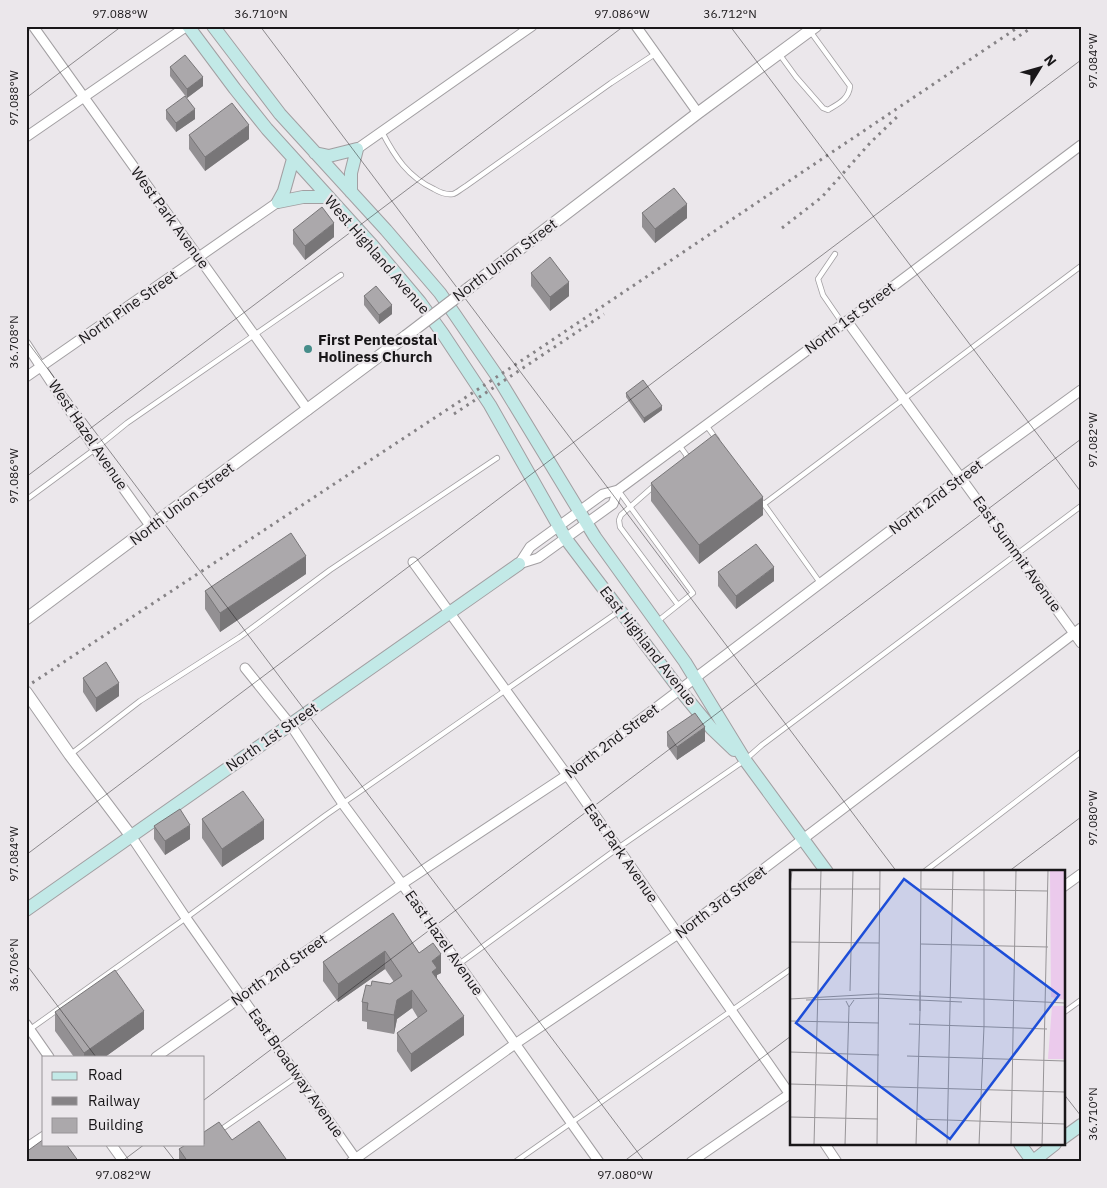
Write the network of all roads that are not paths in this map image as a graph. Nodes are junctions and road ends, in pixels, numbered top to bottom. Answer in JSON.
{"nodes":[{"id":1,"x":33,"y":26,"type":"edge"},
{"id":2,"x":188,"y":26,"type":"edge"},
{"id":3,"x":213,"y":26,"type":"edge"},
{"id":4,"x":532,"y":26,"type":"edge"},
{"id":5,"x":636,"y":26,"type":"edge"},
{"id":6,"x":813,"y":28,"type":"edge"},
{"id":7,"x":655,"y":54,"type":"junction"},
{"id":8,"x":779,"y":54,"type":"junction"},
{"id":9,"x":84,"y":98,"type":"junction"},
{"id":10,"x":698,"y":113,"type":"junction"},
{"id":11,"x":381,"y":131,"type":"junction"},
{"id":12,"x":26,"y":137,"type":"edge"},
{"id":13,"x":1081,"y":145,"type":"edge"},
{"id":14,"x":357,"y":149,"type":"junction"},
{"id":15,"x":315,"y":153,"type":"junction"},
{"id":16,"x":293,"y":159,"type":"junction"},
{"id":17,"x":351,"y":192,"type":"junction"},
{"id":18,"x":328,"y":197,"type":"junction"},
{"id":19,"x":278,"y":202,"type":"junction"},
{"id":20,"x":835,"y":254,"type":"dead end"},
{"id":21,"x":199,"y":258,"type":"junction"},
{"id":22,"x":1081,"y":266,"type":"edge"},
{"id":23,"x":341,"y":276,"type":"dead end"},
{"id":24,"x":845,"y":323,"type":"junction"},
{"id":25,"x":254,"y":335,"type":"junction"},
{"id":26,"x":26,"y":344,"type":"edge"},
{"id":27,"x":42,"y":366,"type":"junction"},
{"id":28,"x":26,"y":378,"type":"edge"},
{"id":29,"x":1081,"y":390,"type":"edge"},
{"id":30,"x":904,"y":398,"type":"junction"},
{"id":31,"x":308,"y":410,"type":"junction"},
{"id":32,"x":706,"y":426,"type":"junction"},
{"id":33,"x":718,"y":441,"type":"edge"},
{"id":34,"x":679,"y":445,"type":"junction"},
{"id":35,"x":95,"y":449,"type":"junction"},
{"id":36,"x":497,"y":458,"type":"dead end"},
{"id":37,"x":679,"y":465,"type":"edge"},
{"id":38,"x":961,"y":477,"type":"junction"},
{"id":39,"x":658,"y":482,"type":"edge"},
{"id":40,"x":618,"y":490,"type":"junction"},
{"id":41,"x":758,"y":496,"type":"edge"},
{"id":42,"x":26,"y":500,"type":"edge"},
{"id":43,"x":764,"y":504,"type":"junction"},
{"id":44,"x":630,"y":506,"type":"junction"},
{"id":45,"x":1081,"y":506,"type":"edge"},
{"id":46,"x":578,"y":512,"type":"junction"},
{"id":47,"x":586,"y":524,"type":"junction"},
{"id":48,"x":558,"y":526,"type":"junction"},
{"id":49,"x":151,"y":527,"type":"junction"},
{"id":50,"x":566,"y":538,"type":"junction"},
{"id":51,"x":1017,"y":554,"type":"junction"},
{"id":52,"x":413,"y":562,"type":"dead end"},
{"id":53,"x":519,"y":564,"type":"junction"},
{"id":54,"x":820,"y":584,"type":"junction"},
{"id":55,"x":678,"y":605,"type":"junction"},
{"id":56,"x":450,"y":611,"type":"junction"},
{"id":57,"x":620,"y":611,"type":"junction"},
{"id":58,"x":26,"y":619,"type":"edge"},
{"id":59,"x":657,"y":622,"type":"junction"},
{"id":60,"x":1077,"y":630,"type":"edge"},
{"id":61,"x":1081,"y":643,"type":"edge"},
{"id":62,"x":245,"y":668,"type":"dead end"},
{"id":63,"x":696,"y":678,"type":"junction"},
{"id":64,"x":506,"y":690,"type":"junction"},
{"id":65,"x":680,"y":690,"type":"junction"},
{"id":66,"x":26,"y":692,"type":"edge"},
{"id":67,"x":290,"y":724,"type":"junction"},
{"id":68,"x":1081,"y":752,"type":"edge"},
{"id":69,"x":70,"y":755,"type":"junction"},
{"id":70,"x":745,"y":760,"type":"junction"},
{"id":71,"x":567,"y":775,"type":"junction"},
{"id":72,"x":343,"y":804,"type":"junction"},
{"id":73,"x":131,"y":836,"type":"junction"},
{"id":74,"x":804,"y":840,"type":"junction"},
{"id":75,"x":618,"y":848,"type":"junction"},
{"id":76,"x":826,"y":870,"type":"edge"},
{"id":77,"x":927,"y":870,"type":"edge"},
{"id":78,"x":1081,"y":874,"type":"edge"},
{"id":79,"x":402,"y":884,"type":"junction"},
{"id":80,"x":1064,"y":886,"type":"edge"},
{"id":81,"x":26,"y":910,"type":"edge"},
{"id":82,"x":186,"y":918,"type":"junction"},
{"id":83,"x":678,"y":934,"type":"junction"},
{"id":84,"x":459,"y":964,"type":"junction"},
{"id":85,"x":790,"y":969,"type":"edge"},
{"id":86,"x":242,"y":995,"type":"junction"},
{"id":87,"x":1081,"y":1000,"type":"edge"},
{"id":88,"x":731,"y":1011,"type":"junction"},
{"id":89,"x":1064,"y":1012,"type":"edge"},
{"id":90,"x":27,"y":1029,"type":"edge"},
{"id":91,"x":515,"y":1044,"type":"junction"},
{"id":92,"x":48,"y":1056,"type":"edge"},
{"id":93,"x":157,"y":1056,"type":"edge"},
{"id":94,"x":298,"y":1076,"type":"junction"},
{"id":95,"x":790,"y":1094,"type":"edge"},
{"id":96,"x":571,"y":1123,"type":"junction"},
{"id":97,"x":1081,"y":1125,"type":"edge"},
{"id":98,"x":42,"y":1137,"type":"edge"},
{"id":99,"x":212,"y":1137,"type":"edge"},
{"id":100,"x":1064,"y":1137,"type":"edge"},
{"id":101,"x":112,"y":1146,"type":"edge"},
{"id":102,"x":826,"y":1146,"type":"edge"},
{"id":103,"x":1021,"y":1146,"type":"edge"},
{"id":104,"x":1053,"y":1146,"type":"edge"},
{"id":105,"x":26,"y":1148,"type":"edge"},
{"id":106,"x":355,"y":1161,"type":"edge"},
{"id":107,"x":124,"y":1162,"type":"edge"},
{"id":108,"x":515,"y":1162,"type":"edge"},
{"id":109,"x":599,"y":1162,"type":"edge"},
{"id":110,"x":691,"y":1162,"type":"edge"},
{"id":111,"x":837,"y":1162,"type":"edge"},
{"id":112,"x":1033,"y":1162,"type":"edge"}],
"edges":[{"from":1,"to":9,"type":"street","name":"West Park Avenue"},
{"from":2,"to":9,"type":"street"},
{"from":2,"to":16,"type":"main road","name":"West Highland Avenue"},
{"from":3,"to":15,"type":"main road","name":"West Highland Avenue"},
{"from":4,"to":11,"type":"street"},
{"from":5,"to":7,"type":"street"},
{"from":6,"to":8,"type":"street","name":"North Union Street"},
{"from":6,"to":8,"type":"lane"},
{"from":7,"to":10,"type":"street"},
{"from":7,"to":11,"type":"lane"},
{"from":8,"to":10,"type":"street","name":"North Union Street"},
{"from":9,"to":12,"type":"street"},
{"from":9,"to":21,"type":"street","name":"West Park Avenue"},
{"from":10,"to":31,"type":"street","name":"North Union Street","bridge":true},
{"from":11,"to":14,"type":"street"},
{"from":13,"to":24,"type":"street","name":"North 1st Street"},
{"from":14,"to":15,"type":"main road"},
{"from":14,"to":17,"type":"main road"},
{"from":15,"to":17,"type":"main road","name":"West Highland Avenue"},
{"from":16,"to":18,"type":"main road","name":"West Highland Avenue"},
{"from":16,"to":19,"type":"main road"},
{"from":17,"to":46,"type":"main road","name":"West Highland Avenue"},
{"from":18,"to":19,"type":"main road"},
{"from":18,"to":48,"type":"main road","name":"West Highland Avenue"},
{"from":19,"to":21,"type":"street","name":"North Pine Street"},
{"from":20,"to":24,"type":"lane"},
{"from":21,"to":25,"type":"street","name":"West Park Avenue"},
{"from":21,"to":27,"type":"street","name":"North Pine Street"},
{"from":22,"to":30,"type":"lane"},
{"from":23,"to":25,"type":"lane"},
{"from":24,"to":30,"type":"street","name":"East Summit Avenue"},
{"from":24,"to":32,"type":"street","name":"North 1st Street"},
{"from":25,"to":31,"type":"street","name":"West Park Avenue"},
{"from":25,"to":35,"type":"lane"},
{"from":26,"to":27,"type":"street","name":"West Hazel Avenue"},
{"from":27,"to":28,"type":"street","name":"North Pine Street"},
{"from":27,"to":35,"type":"street","name":"West Hazel Avenue"},
{"from":29,"to":38,"type":"street","name":"North 2nd Street"},
{"from":30,"to":38,"type":"street","name":"East Summit Avenue"},
{"from":30,"to":43,"type":"lane"},
{"from":31,"to":49,"type":"street","name":"North Union Street"},
{"from":32,"to":33,"type":"lane"},
{"from":32,"to":34,"type":"street","name":"North 1st Street"},
{"from":34,"to":37,"type":"lane"},
{"from":34,"to":40,"type":"street","name":"North 1st Street"},
{"from":35,"to":42,"type":"lane"},
{"from":35,"to":49,"type":"street","name":"West Hazel Avenue"},
{"from":36,"to":69,"type":"lane"},
{"from":38,"to":51,"type":"street","name":"East Summit Avenue"},
{"from":38,"to":54,"type":"street","name":"North 2nd Street"},
{"from":39,"to":44,"type":"lane"},
{"from":40,"to":44,"type":"lane"},
{"from":40,"to":46,"type":"street","name":"North 1st Street"},
{"from":40,"to":47,"type":"street","name":"North 1st Street"},
{"from":41,"to":43,"type":"lane"},
{"from":43,"to":54,"type":"lane"},
{"from":44,"to":55,"type":"lane"},
{"from":44,"to":55,"type":"lane"},
{"from":45,"to":51,"type":"lane"},
{"from":46,"to":47,"type":"main road","name":"West Highland Avenue"},
{"from":46,"to":48,"type":"street","name":"North 1st Street"},
{"from":47,"to":50,"type":"street","name":"North 1st Street"},
{"from":47,"to":59,"type":"main road","name":"East Highland Avenue"},
{"from":48,"to":50,"type":"main road","name":"East Highland Avenue"},
{"from":48,"to":53,"type":"street","name":"North 1st Street"},
{"from":49,"to":58,"type":"street","name":"North Union Street"},
{"from":50,"to":53,"type":"street","name":"North 1st Street"},
{"from":50,"to":57,"type":"main road","name":"East Highland Avenue"},
{"from":51,"to":60,"type":"street","name":"East Summit Avenue"},
{"from":51,"to":70,"type":"lane"},
{"from":52,"to":56,"type":"street"},
{"from":53,"to":56,"type":"main road","name":"North 1st Street"},
{"from":54,"to":63,"type":"street","name":"North 2nd Street"},
{"from":55,"to":59,"type":"lane"},
{"from":56,"to":64,"type":"street","name":"East Park Avenue"},
{"from":56,"to":67,"type":"main road","name":"North 1st Street"},
{"from":57,"to":64,"type":"lane"},
{"from":57,"to":65,"type":"main road","name":"East Highland Avenue"},
{"from":59,"to":63,"type":"main road","name":"East Highland Avenue"},
{"from":60,"to":61,"type":"street","name":"East Summit Avenue"},
{"from":60,"to":74,"type":"street","name":"North 3rd Street"},
{"from":62,"to":67,"type":"street"},
{"from":63,"to":65,"type":"street","name":"North 2nd Street"},
{"from":63,"to":70,"type":"main road","name":"East Highland Avenue"},
{"from":64,"to":71,"type":"street","name":"East Park Avenue"},
{"from":64,"to":72,"type":"lane"},
{"from":65,"to":70,"type":"main road","name":"East Highland Avenue"},
{"from":65,"to":71,"type":"street","name":"North 2nd Street"},
{"from":66,"to":69,"type":"street"},
{"from":67,"to":72,"type":"street","name":"East Hazel Avenue"},
{"from":67,"to":73,"type":"main road","name":"North 1st Street"},
{"from":68,"to":77,"type":"lane"},
{"from":69,"to":73,"type":"street"},
{"from":70,"to":74,"type":"main road","name":"East Highland Avenue"},
{"from":70,"to":75,"type":"lane"},
{"from":71,"to":75,"type":"street","name":"East Park Avenue"},
{"from":71,"to":79,"type":"street","name":"North 2nd Street"},
{"from":72,"to":79,"type":"street","name":"East Hazel Avenue"},
{"from":72,"to":82,"type":"lane"},
{"from":73,"to":81,"type":"main road","name":"North 1st Street"},
{"from":73,"to":82,"type":"street","name":"East Broadway Avenue"},
{"from":74,"to":76,"type":"main road","name":"East Highland Avenue"},
{"from":74,"to":83,"type":"street","name":"North 3rd Street"},
{"from":75,"to":83,"type":"street","name":"East Park Avenue"},
{"from":75,"to":84,"type":"lane"},
{"from":78,"to":80,"type":"street"},
{"from":79,"to":84,"type":"street","name":"East Hazel Avenue"},
{"from":79,"to":86,"type":"street","name":"North 2nd Street"},
{"from":82,"to":86,"type":"street","name":"East Broadway Avenue"},
{"from":82,"to":90,"type":"lane"},
{"from":83,"to":88,"type":"street","name":"East Park Avenue"},
{"from":83,"to":91,"type":"street","name":"North 3rd Street"},
{"from":84,"to":91,"type":"street","name":"East Hazel Avenue"},
{"from":85,"to":88,"type":"lane"},
{"from":86,"to":93,"type":"street","name":"North 2nd Street"},
{"from":86,"to":94,"type":"street","name":"East Broadway Avenue"},
{"from":87,"to":89,"type":"lane"},
{"from":88,"to":95,"type":"street","name":"East Park Avenue"},
{"from":88,"to":96,"type":"lane"},
{"from":90,"to":92,"type":"street"},
{"from":91,"to":96,"type":"street","name":"East Hazel Avenue"},
{"from":91,"to":106,"type":"street","name":"North 3rd Street"},
{"from":94,"to":99,"type":"lane"},
{"from":94,"to":106,"type":"street","name":"East Broadway Avenue"},
{"from":95,"to":110,"type":"street"},
{"from":96,"to":108,"type":"lane"},
{"from":96,"to":109,"type":"street","name":"East Hazel Avenue"},
{"from":97,"to":100,"type":"main road"},
{"from":98,"to":105,"type":"street"},
{"from":101,"to":107,"type":"street"},
{"from":102,"to":111,"type":"street"},
{"from":103,"to":112,"type":"main road"},
{"from":104,"to":112,"type":"main road"}]}
